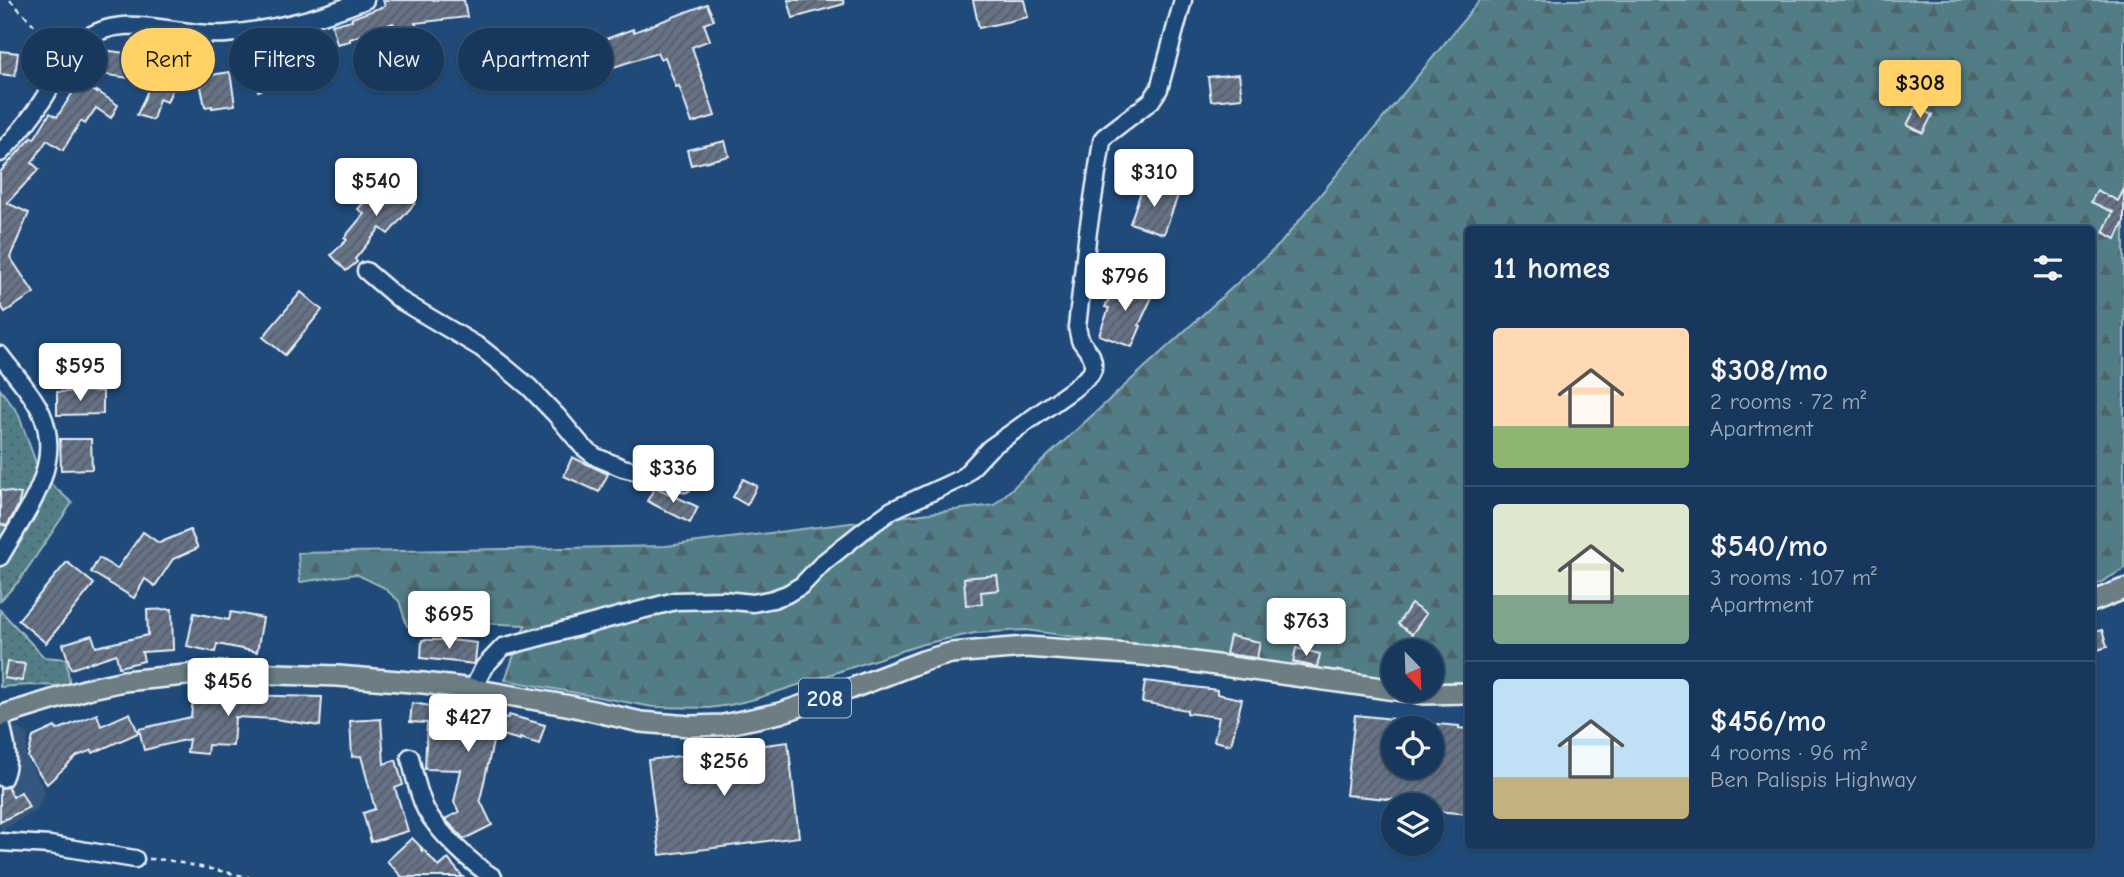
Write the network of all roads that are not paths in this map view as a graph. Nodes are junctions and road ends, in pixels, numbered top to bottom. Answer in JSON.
{"nodes":[{"id":1,"x":365,"y":0,"type":"edge"},
{"id":2,"x":1183,"y":0,"type":"edge"},
{"id":3,"x":0,"y":153,"type":"edge"},
{"id":4,"x":366,"y":271,"type":"dead end"},
{"id":5,"x":0,"y":355,"type":"edge"},
{"id":6,"x":684,"y":483,"type":"dead end"},
{"id":7,"x":0,"y":556,"type":"edge"},
{"id":8,"x":2124,"y":589,"type":"edge"},
{"id":9,"x":2095,"y":600,"type":"edge"},
{"id":10,"x":473,"y":689,"type":"junction"},
{"id":11,"x":1465,"y":693,"type":"edge"},
{"id":12,"x":0,"y":718,"type":"edge"},
{"id":13,"x":410,"y":757,"type":"dead end"},
{"id":14,"x":4,"y":778,"type":"dead end"},
{"id":15,"x":0,"y":842,"type":"edge"},
{"id":16,"x":135,"y":859,"type":"road end"},
{"id":17,"x":493,"y":877,"type":"edge"}],
"edges":[{"from":1,"to":3,"type":"street"},
{"from":2,"to":10,"type":"street"},
{"from":4,"to":6,"type":"street"},
{"from":5,"to":7,"type":"street"},
{"from":8,"to":9,"type":"main road"},
{"from":10,"to":11,"type":"main road","number":"208"},
{"from":10,"to":12,"type":"main road","number":"208"},
{"from":12,"to":14,"type":"street"},
{"from":13,"to":17,"type":"street"},
{"from":15,"to":16,"type":"street"}]}
